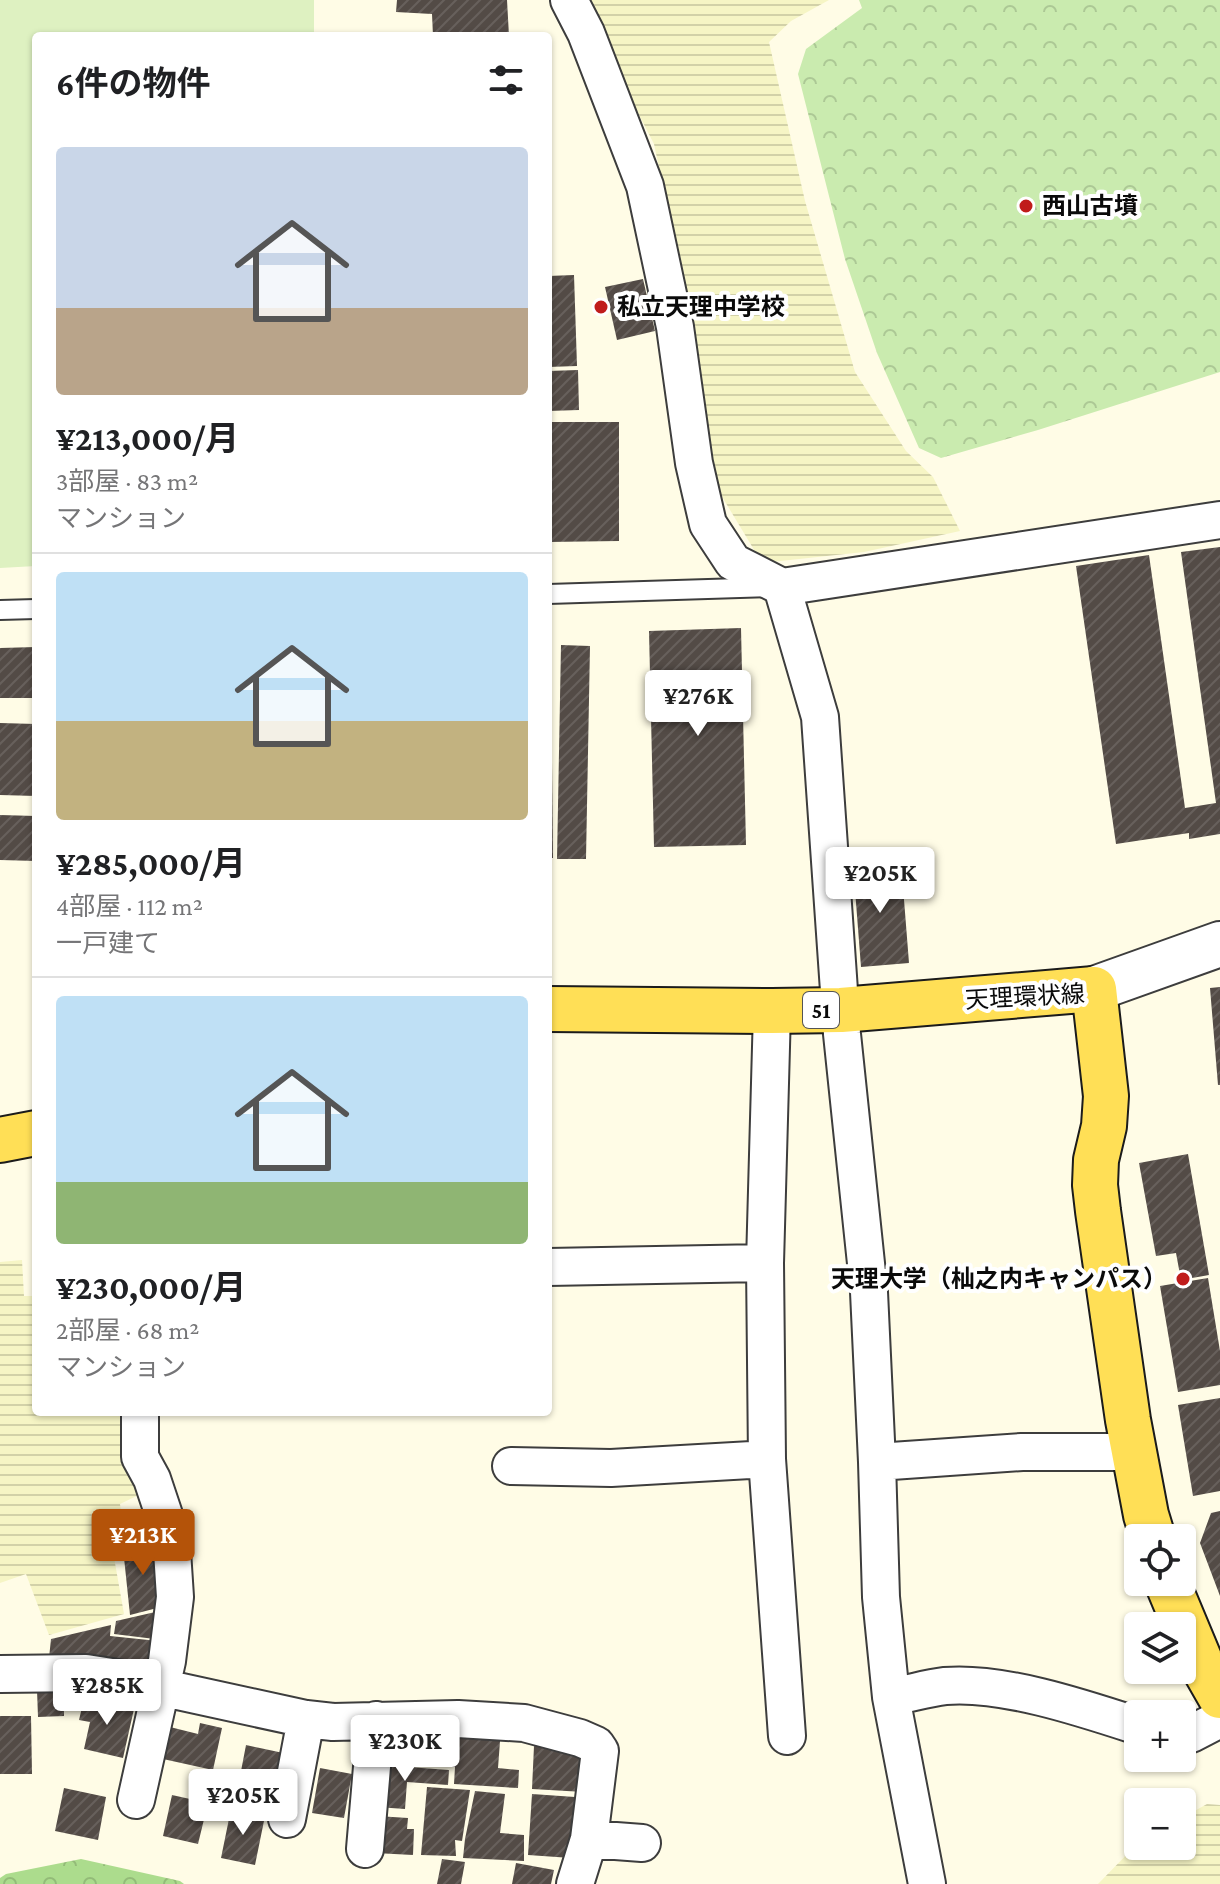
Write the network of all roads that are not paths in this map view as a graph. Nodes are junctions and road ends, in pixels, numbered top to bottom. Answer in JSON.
{"nodes":[{"id":1,"x":569,"y":0,"type":"edge"},
{"id":2,"x":1220,"y":520,"type":"edge"},
{"id":3,"x":782,"y":587,"type":"junction"},
{"id":4,"x":552,"y":594,"type":"edge"},
{"id":5,"x":32,"y":609,"type":"edge"},
{"id":6,"x":0,"y":610,"type":"edge"},
{"id":7,"x":1220,"y":944,"type":"edge"},
{"id":8,"x":1094,"y":989,"type":"junction"},
{"id":9,"x":552,"y":1009,"type":"edge"},
{"id":10,"x":841,"y":1010,"type":"junction"},
{"id":11,"x":772,"y":1011,"type":"junction"},
{"id":12,"x":32,"y":1134,"type":"edge"},
{"id":13,"x":0,"y":1140,"type":"edge"},
{"id":14,"x":765,"y":1263,"type":"junction"},
{"id":15,"x":552,"y":1267,"type":"edge"},
{"id":16,"x":140,"y":1416,"type":"edge"},
{"id":17,"x":1135,"y":1452,"type":"junction"},
{"id":18,"x":767,"y":1459,"type":"junction"},
{"id":19,"x":877,"y":1462,"type":"junction"},
{"id":20,"x":511,"y":1466,"type":"dead end"},
{"id":21,"x":1149,"y":1524,"type":"edge"},
{"id":22,"x":1173,"y":1596,"type":"edge"},
{"id":23,"x":0,"y":1674,"type":"edge"},
{"id":24,"x":161,"y":1688,"type":"junction"},
{"id":25,"x":1220,"y":1696,"type":"edge"},
{"id":26,"x":891,"y":1697,"type":"junction"},
{"id":27,"x":306,"y":1719,"type":"junction"},
{"id":28,"x":1220,"y":1719,"type":"edge"},
{"id":29,"x":376,"y":1720,"type":"junction"},
{"id":30,"x":1124,"y":1721,"type":"edge"},
{"id":31,"x":1196,"y":1731,"type":"edge"},
{"id":32,"x":787,"y":1736,"type":"dead end"},
{"id":33,"x":136,"y":1800,"type":"dead end"},
{"id":34,"x":287,"y":1819,"type":"dead end"},
{"id":35,"x":589,"y":1839,"type":"junction"},
{"id":36,"x":642,"y":1843,"type":"dead end"},
{"id":37,"x":365,"y":1849,"type":"dead end"},
{"id":38,"x":575,"y":1884,"type":"edge"},
{"id":39,"x":927,"y":1884,"type":"edge"}],
"edges":[{"from":1,"to":3,"type":"street"},
{"from":2,"to":3,"type":"street"},
{"from":3,"to":4,"type":"lane"},
{"from":3,"to":10,"type":"street"},
{"from":5,"to":6,"type":"lane"},
{"from":7,"to":8,"type":"street"},
{"from":8,"to":10,"type":"main road","name":"天理環状線","number":"51"},
{"from":8,"to":17,"type":"main road","name":"天理環状線"},
{"from":9,"to":11,"type":"main road","name":"天理環状線","number":"51"},
{"from":10,"to":11,"type":"main road","name":"天理環状線","number":"51"},
{"from":10,"to":19,"type":"street"},
{"from":11,"to":14,"type":"street"},
{"from":12,"to":13,"type":"main road"},
{"from":14,"to":15,"type":"street"},
{"from":14,"to":18,"type":"street"},
{"from":16,"to":24,"type":"street"},
{"from":17,"to":19,"type":"street"},
{"from":17,"to":21,"type":"main road","name":"天理環状線"},
{"from":18,"to":20,"type":"street"},
{"from":18,"to":32,"type":"street"},
{"from":19,"to":26,"type":"street"},
{"from":22,"to":25,"type":"main road"},
{"from":23,"to":24,"type":"street"},
{"from":24,"to":27,"type":"street"},
{"from":24,"to":33,"type":"street"},
{"from":26,"to":30,"type":"street"},
{"from":26,"to":39,"type":"street"},
{"from":27,"to":29,"type":"street"},
{"from":27,"to":34,"type":"street"},
{"from":28,"to":31,"type":"street"},
{"from":29,"to":35,"type":"street"},
{"from":29,"to":37,"type":"street"},
{"from":35,"to":36,"type":"street"},
{"from":35,"to":38,"type":"street"}]}
